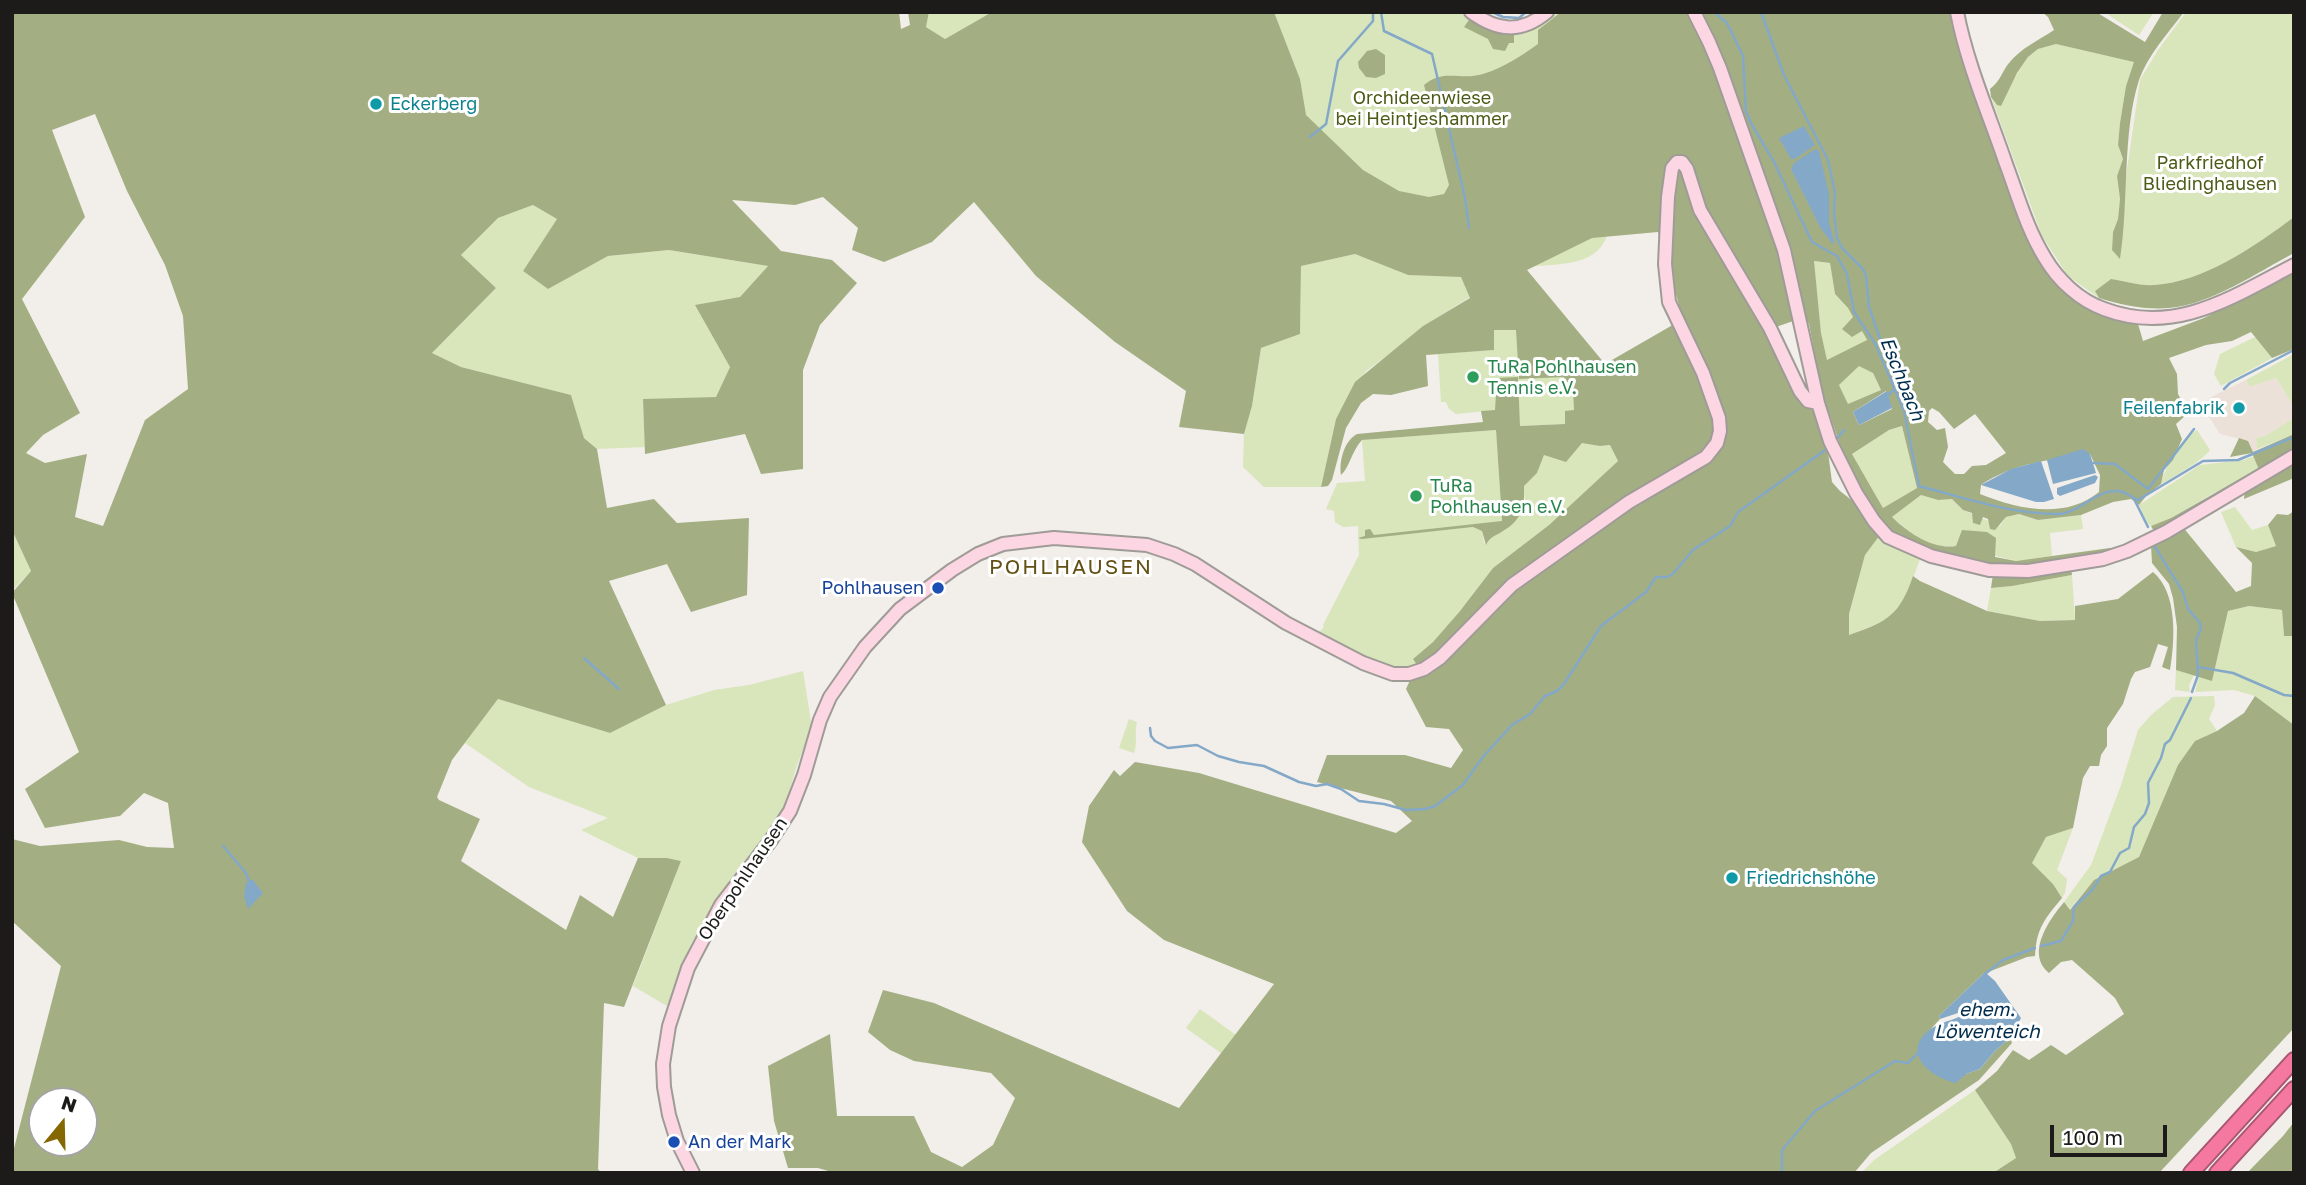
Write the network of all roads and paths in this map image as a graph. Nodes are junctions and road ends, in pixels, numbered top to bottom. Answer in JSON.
{"nodes":[{"id":1,"x":1471,"y":12,"type":"edge"},
{"id":2,"x":1547,"y":12,"type":"edge"},
{"id":3,"x":1694,"y":12,"type":"edge"},
{"id":4,"x":1956,"y":12,"type":"edge"},
{"id":5,"x":2294,"y":265,"type":"edge"},
{"id":6,"x":1818,"y":402,"type":"junction"},
{"id":7,"x":2294,"y":456,"type":"edge"},
{"id":8,"x":2294,"y":1060,"type":"edge"},
{"id":9,"x":2294,"y":1089,"type":"edge"},
{"id":10,"x":693,"y":1173,"type":"edge"},
{"id":11,"x":2191,"y":1173,"type":"edge"},
{"id":12,"x":2217,"y":1173,"type":"edge"}],
"edges":[{"from":1,"to":2,"type":"street"},
{"from":3,"to":6,"type":"street"},
{"from":4,"to":5,"type":"street"},
{"from":6,"to":7,"type":"street"},
{"from":6,"to":10,"type":"street","name":"Oberpohlhausen"},
{"from":8,"to":11,"type":"highway"},
{"from":9,"to":12,"type":"highway"}]}
